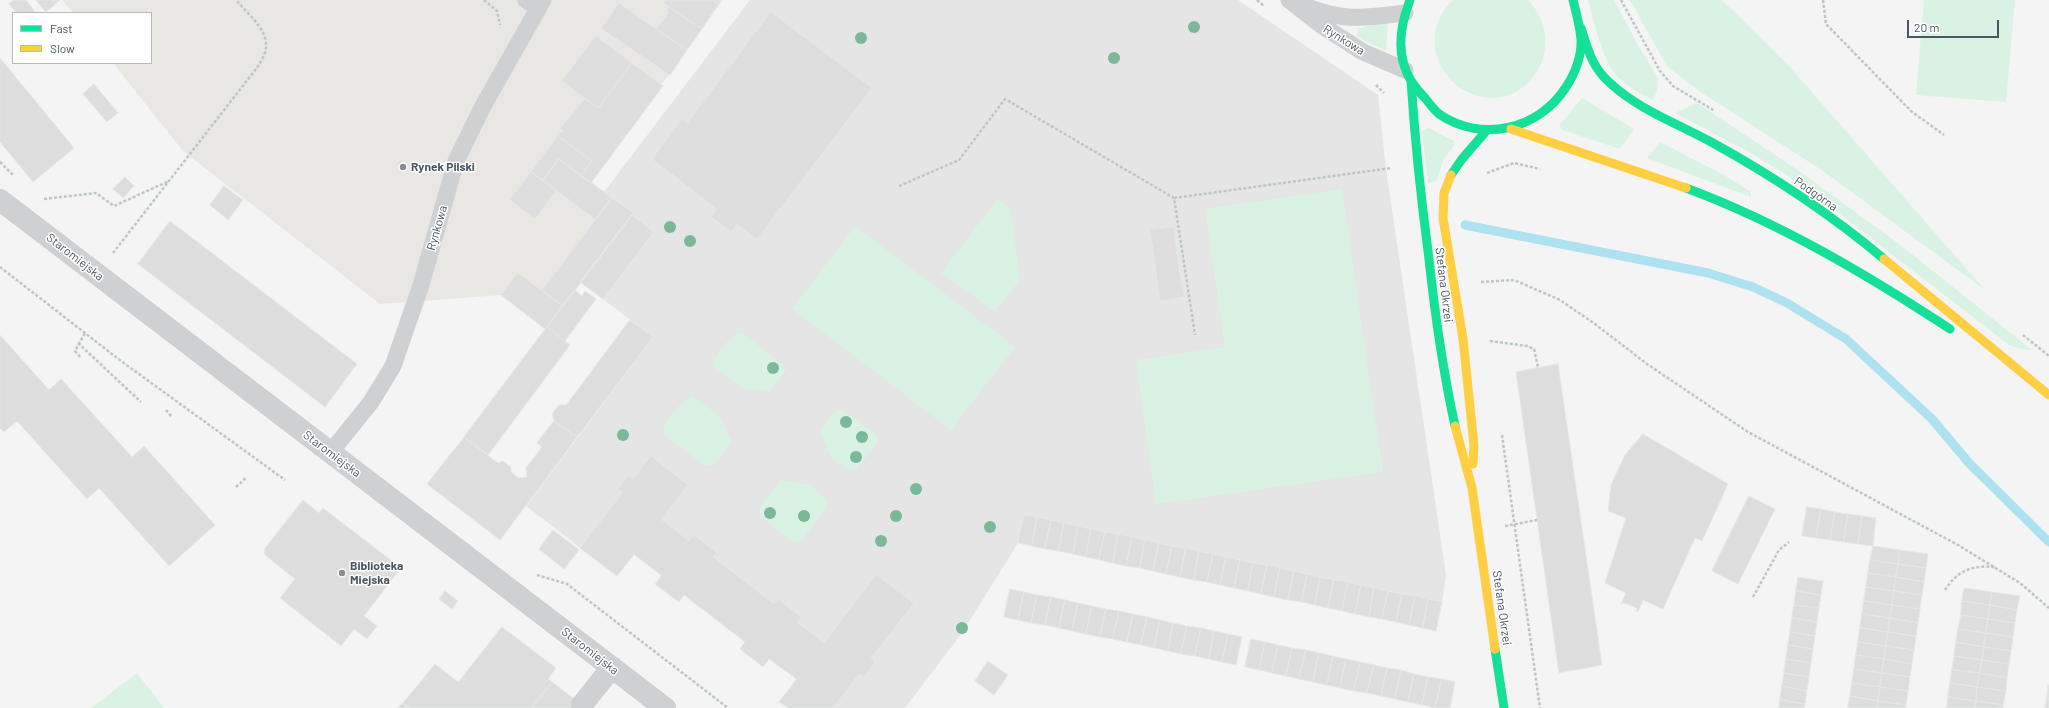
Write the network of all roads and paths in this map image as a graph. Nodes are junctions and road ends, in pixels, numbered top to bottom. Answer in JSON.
{"nodes":[{"id":1,"x":236,"y":0,"type":"edge"},
{"id":2,"x":484,"y":0,"type":"edge"},
{"id":3,"x":1256,"y":0,"type":"edge"},
{"id":4,"x":1290,"y":0,"type":"edge"},
{"id":5,"x":1573,"y":0,"type":"edge"},
{"id":6,"x":1823,"y":0,"type":"edge"},
{"id":7,"x":536,"y":3,"type":"edge"},
{"id":8,"x":1406,"y":6,"type":"edge"},
{"id":9,"x":1268,"y":9,"type":"dead end"},
{"id":10,"x":1581,"y":28,"type":"junction"},
{"id":11,"x":499,"y":31,"type":"dead end"},
{"id":12,"x":1408,"y":75,"type":"junction"},
{"id":13,"x":1374,"y":84,"type":"dead end"},
{"id":14,"x":1673,"y":86,"type":"dead end"},
{"id":15,"x":1385,"y":94,"type":"dead end"},
{"id":16,"x":1655,"y":113,"type":"junction"},
{"id":17,"x":1511,"y":128,"type":"junction"},
{"id":18,"x":1487,"y":130,"type":"junction"},
{"id":19,"x":1944,"y":135,"type":"dead end"},
{"id":20,"x":0,"y":162,"type":"edge"},
{"id":21,"x":1544,"y":170,"type":"dead end"},
{"id":22,"x":1484,"y":174,"type":"dead end"},
{"id":23,"x":1394,"y":175,"type":"dead end"},
{"id":24,"x":18,"y":179,"type":"dead end"},
{"id":25,"x":170,"y":181,"type":"junction"},
{"id":26,"x":899,"y":186,"type":"dead end"},
{"id":27,"x":1174,"y":198,"type":"junction"},
{"id":28,"x":0,"y":200,"type":"edge"},
{"id":29,"x":47,"y":203,"type":"dead end"},
{"id":30,"x":107,"y":249,"type":"dead end"},
{"id":31,"x":112,"y":253,"type":"junction"},
{"id":32,"x":119,"y":258,"type":"dead end"},
{"id":33,"x":0,"y":267,"type":"edge"},
{"id":34,"x":1455,"y":285,"type":"junction"},
{"id":35,"x":1956,"y":332,"type":"dead end"},
{"id":36,"x":86,"y":334,"type":"junction"},
{"id":37,"x":1488,"y":334,"type":"dead end"},
{"id":38,"x":1194,"y":335,"type":"dead end"},
{"id":39,"x":1489,"y":341,"type":"junction"},
{"id":40,"x":1969,"y":341,"type":"dead end"},
{"id":41,"x":78,"y":343,"type":"junction"},
{"id":42,"x":1490,"y":349,"type":"dead end"},
{"id":43,"x":80,"y":357,"type":"dead end"},
{"id":44,"x":1538,"y":367,"type":"dead end"},
{"id":45,"x":2041,"y":389,"type":"junction"},
{"id":46,"x":2049,"y":395,"type":"edge"},
{"id":47,"x":141,"y":402,"type":"dead end"},
{"id":48,"x":166,"y":410,"type":"dead end"},
{"id":49,"x":172,"y":417,"type":"dead end"},
{"id":50,"x":1502,"y":434,"type":"dead end"},
{"id":51,"x":330,"y":453,"type":"junction"},
{"id":52,"x":247,"y":478,"type":"dead end"},
{"id":53,"x":285,"y":480,"type":"dead end"},
{"id":54,"x":236,"y":487,"type":"dead end"},
{"id":55,"x":1472,"y":488,"type":"junction"},
{"id":56,"x":1537,"y":520,"type":"dead end"},
{"id":57,"x":1514,"y":525,"type":"junction"},
{"id":58,"x":1478,"y":530,"type":"junction"},
{"id":59,"x":1789,"y":542,"type":"dead end"},
{"id":60,"x":1996,"y":568,"type":"junction"},
{"id":61,"x":534,"y":574,"type":"dead end"},
{"id":62,"x":1945,"y":590,"type":"dead end"},
{"id":63,"x":1753,"y":597,"type":"dead end"},
{"id":64,"x":2049,"y":608,"type":"edge"},
{"id":65,"x":612,"y":667,"type":"junction"},
{"id":66,"x":582,"y":705,"type":"dead end"},
{"id":67,"x":665,"y":708,"type":"edge"},
{"id":68,"x":728,"y":708,"type":"edge"},
{"id":69,"x":1504,"y":708,"type":"edge"},
{"id":70,"x":1540,"y":708,"type":"edge"}],
"edges":[{"from":1,"to":25,"type":"path"},
{"from":2,"to":11,"type":"path"},
{"from":3,"to":9,"type":"path"},
{"from":4,"to":8,"type":"lane","name":"Rynkowa"},
{"from":4,"to":12,"type":"lane","name":"Rynkowa"},
{"from":5,"to":10,"type":"street"},
{"from":6,"to":19,"type":"path"},
{"from":7,"to":51,"type":"lane","name":"Rynkowa"},
{"from":8,"to":12,"type":"street","name":"Stefana Okrzei"},
{"from":10,"to":16,"type":"street","name":"Podgórna"},
{"from":10,"to":17,"type":"street"},
{"from":12,"to":18,"type":"street"},
{"from":12,"to":55,"type":"street","name":"Stefana Okrzei"},
{"from":13,"to":15,"type":"path"},
{"from":14,"to":16,"type":"path"},
{"from":16,"to":45,"type":"street","name":"Podgórna"},
{"from":17,"to":18,"type":"street"},
{"from":17,"to":35,"type":"street"},
{"from":18,"to":34,"type":"street","name":"Stefana Okrzei"},
{"from":20,"to":24,"type":"path"},
{"from":21,"to":22,"type":"path"},
{"from":23,"to":27,"type":"path"},
{"from":25,"to":29,"type":"path"},
{"from":25,"to":31,"type":"path"},
{"from":26,"to":27,"type":"path"},
{"from":27,"to":38,"type":"path"},
{"from":28,"to":51,"type":"street","name":"Staromiejska"},
{"from":30,"to":31,"type":"path"},
{"from":31,"to":32,"type":"path"},
{"from":33,"to":36,"type":"path"},
{"from":34,"to":55,"type":"street","name":"Stefana Okrzei"},
{"from":34,"to":60,"type":"path"},
{"from":36,"to":41,"type":"path"},
{"from":36,"to":53,"type":"path"},
{"from":37,"to":39,"type":"path"},
{"from":39,"to":42,"type":"path"},
{"from":39,"to":44,"type":"path"},
{"from":40,"to":45,"type":"street","name":"Podgórna"},
{"from":41,"to":43,"type":"path"},
{"from":41,"to":47,"type":"path"},
{"from":45,"to":46,"type":"street","name":"Podgórna"},
{"from":48,"to":49,"type":"path"},
{"from":50,"to":57,"type":"path"},
{"from":51,"to":65,"type":"street","name":"Staromiejska"},
{"from":52,"to":54,"type":"path"},
{"from":55,"to":58,"type":"street","name":"Stefana Okrzei"},
{"from":56,"to":57,"type":"path"},
{"from":57,"to":58,"type":"path"},
{"from":57,"to":70,"type":"path"},
{"from":58,"to":69,"type":"street","name":"Stefana Okrzei"},
{"from":59,"to":63,"type":"path"},
{"from":60,"to":62,"type":"path"},
{"from":60,"to":64,"type":"path"},
{"from":61,"to":68,"type":"path"},
{"from":65,"to":66,"type":"street"},
{"from":65,"to":67,"type":"street","name":"Staromiejska"}]}
